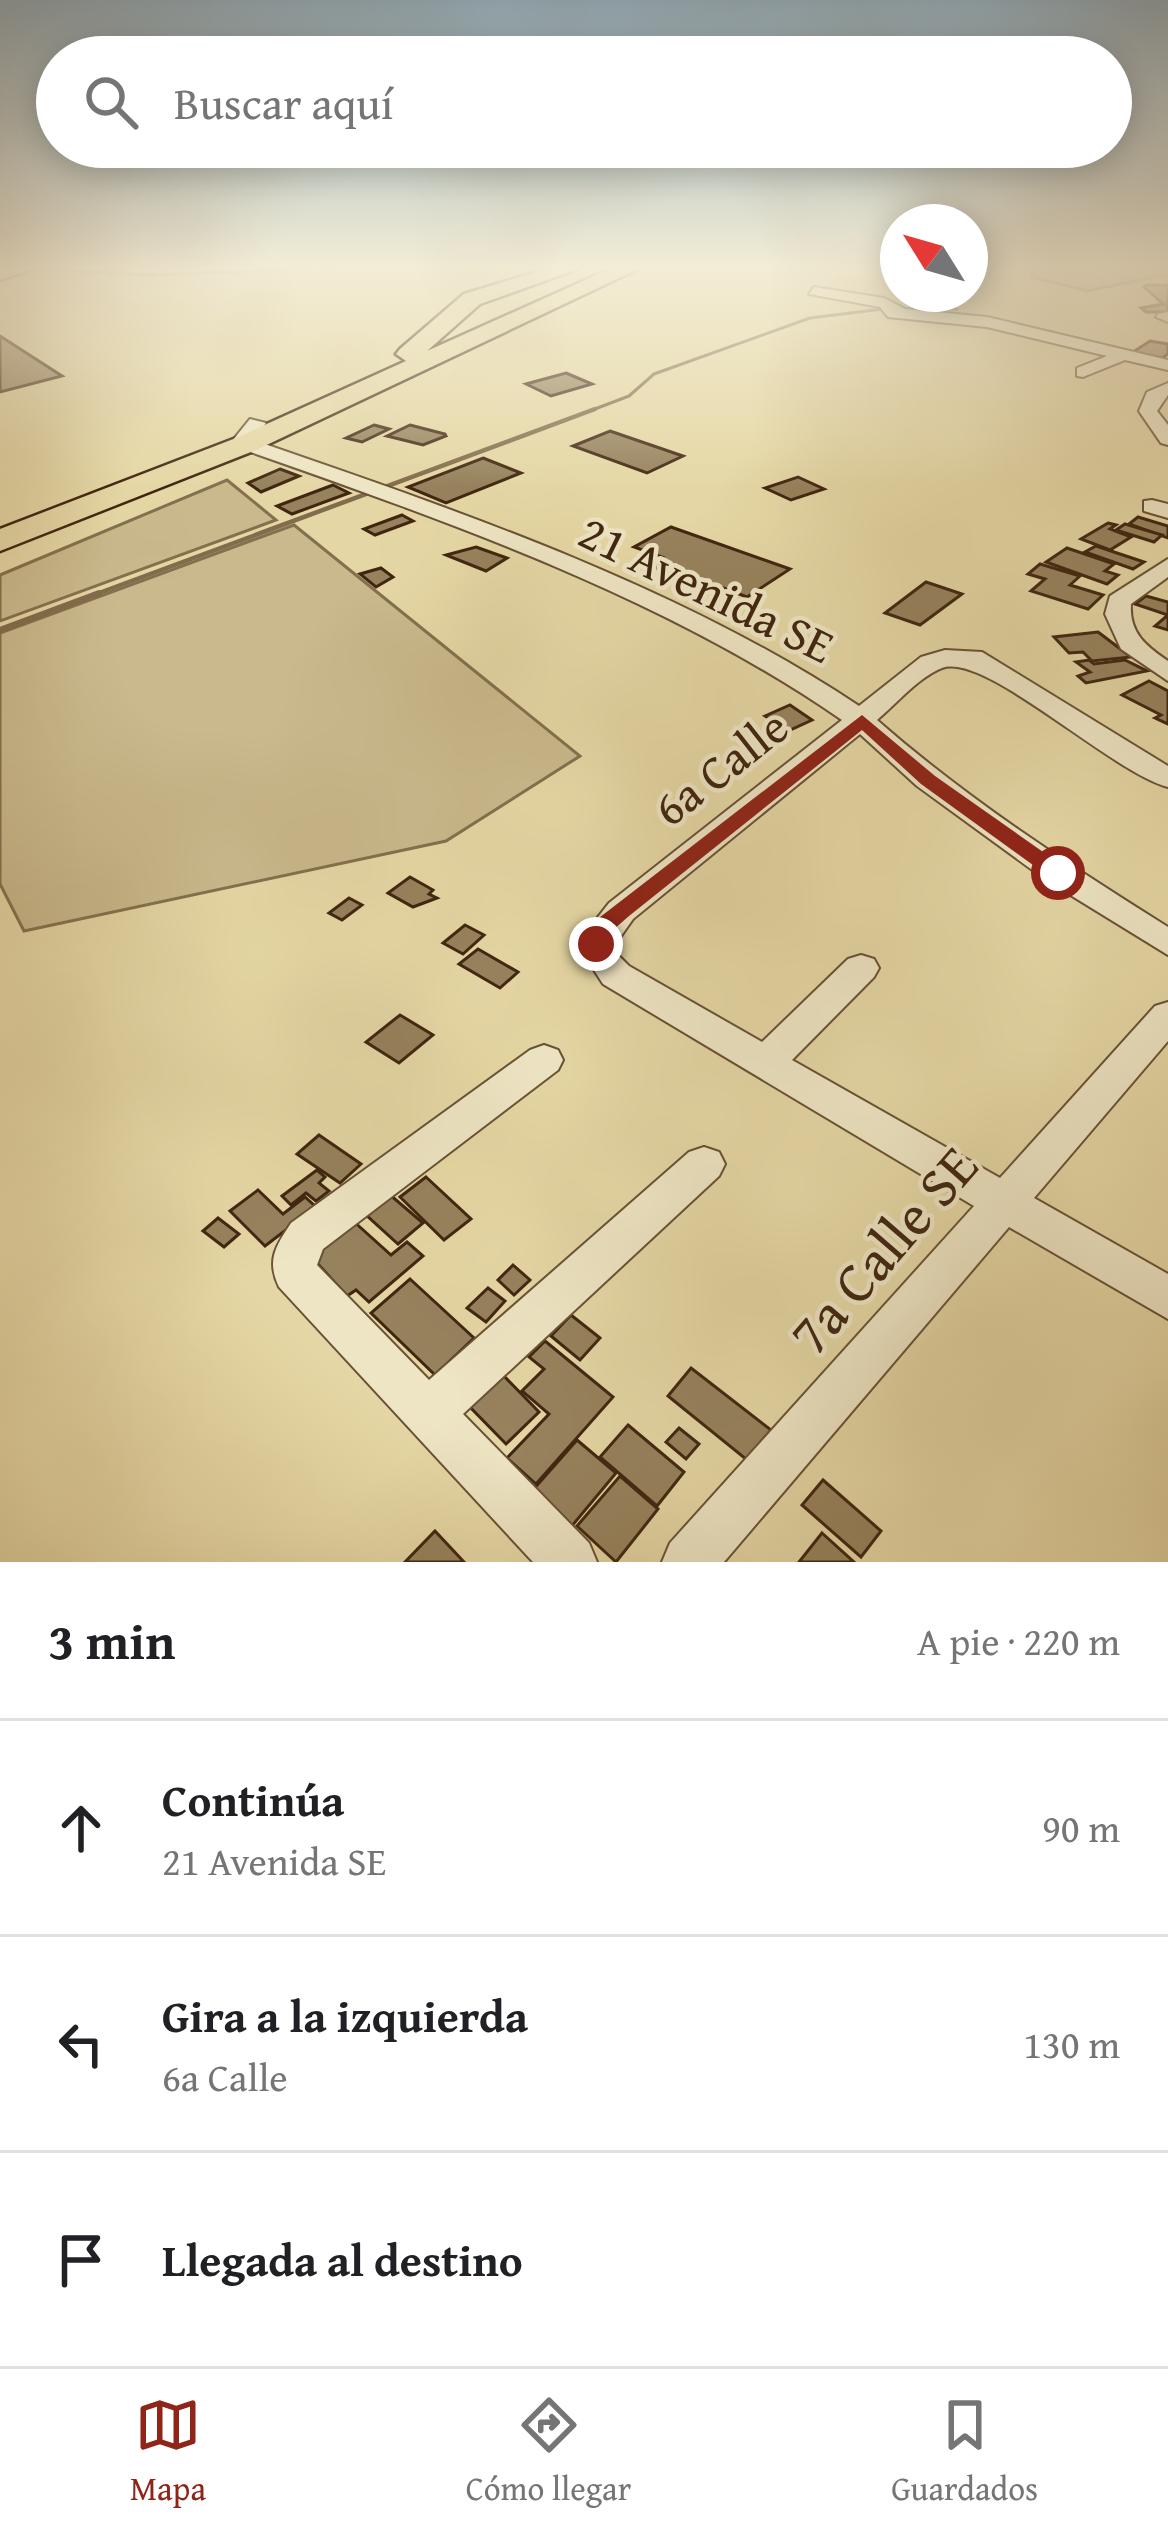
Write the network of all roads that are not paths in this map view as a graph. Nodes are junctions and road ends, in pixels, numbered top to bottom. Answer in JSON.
{"nodes":[{"id":1,"x":430,"y":342,"type":"edge"},
{"id":2,"x":455,"y":342,"type":"edge"},
{"id":3,"x":469,"y":342,"type":"edge"},
{"id":4,"x":1012,"y":342,"type":"edge"},
{"id":5,"x":1075,"y":342,"type":"edge"},
{"id":6,"x":1079,"y":343,"type":"junction"},
{"id":7,"x":1000,"y":347,"type":"dead end"},
{"id":8,"x":1125,"y":354,"type":"junction"},
{"id":9,"x":1042,"y":361,"type":"dead end"},
{"id":10,"x":405,"y":364,"type":"junction"},
{"id":11,"x":1168,"y":364,"type":"edge"},
{"id":12,"x":1083,"y":371,"type":"dead end"},
{"id":13,"x":1168,"y":388,"type":"edge"},
{"id":14,"x":252,"y":434,"type":"junction"},
{"id":15,"x":1168,"y":439,"type":"edge"},
{"id":16,"x":0,"y":521,"type":"edge"},
{"id":17,"x":0,"y":541,"type":"edge"},
{"id":18,"x":1168,"y":566,"type":"edge"},
{"id":19,"x":1168,"y":673,"type":"edge"},
{"id":20,"x":862,"y":721,"type":"junction"},
{"id":21,"x":1168,"y":778,"type":"edge"},
{"id":22,"x":1168,"y":943,"type":"edge"},
{"id":23,"x":861,"y":968,"type":"dead end"},
{"id":24,"x":1168,"y":1016,"type":"edge"},
{"id":25,"x":544,"y":1060,"type":"dead end"},
{"id":26,"x":765,"y":1063,"type":"junction"},
{"id":27,"x":704,"y":1164,"type":"dead end"},
{"id":28,"x":1002,"y":1202,"type":"junction"},
{"id":29,"x":1168,"y":1298,"type":"edge"},
{"id":30,"x":428,"y":1413,"type":"junction"},
{"id":31,"x":570,"y":1562,"type":"edge"},
{"id":32,"x":689,"y":1562,"type":"edge"}],
"edges":[{"from":1,"to":10,"type":"highway"},
{"from":2,"to":10,"type":"highway"},
{"from":3,"to":10,"type":"highway"},
{"from":4,"to":7,"type":"street"},
{"from":5,"to":6,"type":"street"},
{"from":6,"to":8,"type":"street"},
{"from":6,"to":9,"type":"street"},
{"from":8,"to":11,"type":"street"},
{"from":8,"to":12,"type":"street"},
{"from":10,"to":14,"type":"highway"},
{"from":13,"to":15,"type":"street"},
{"from":14,"to":16,"type":"highway"},
{"from":14,"to":17,"type":"highway"},
{"from":14,"to":20,"type":"street","name":"21 Avenida SE"},
{"from":18,"to":19,"type":"street"},
{"from":20,"to":21,"type":"street","name":"6a Calle"},
{"from":20,"to":22,"type":"street","name":"21 Avenida SE"},
{"from":20,"to":26,"type":"street","name":"6a Calle"},
{"from":23,"to":26,"type":"street"},
{"from":24,"to":28,"type":"street","name":"7a Calle SE"},
{"from":25,"to":30,"type":"street"},
{"from":26,"to":28,"type":"street"},
{"from":27,"to":30,"type":"street"},
{"from":28,"to":29,"type":"street"},
{"from":28,"to":32,"type":"street","name":"7a Calle SE"},
{"from":30,"to":31,"type":"street"}]}
